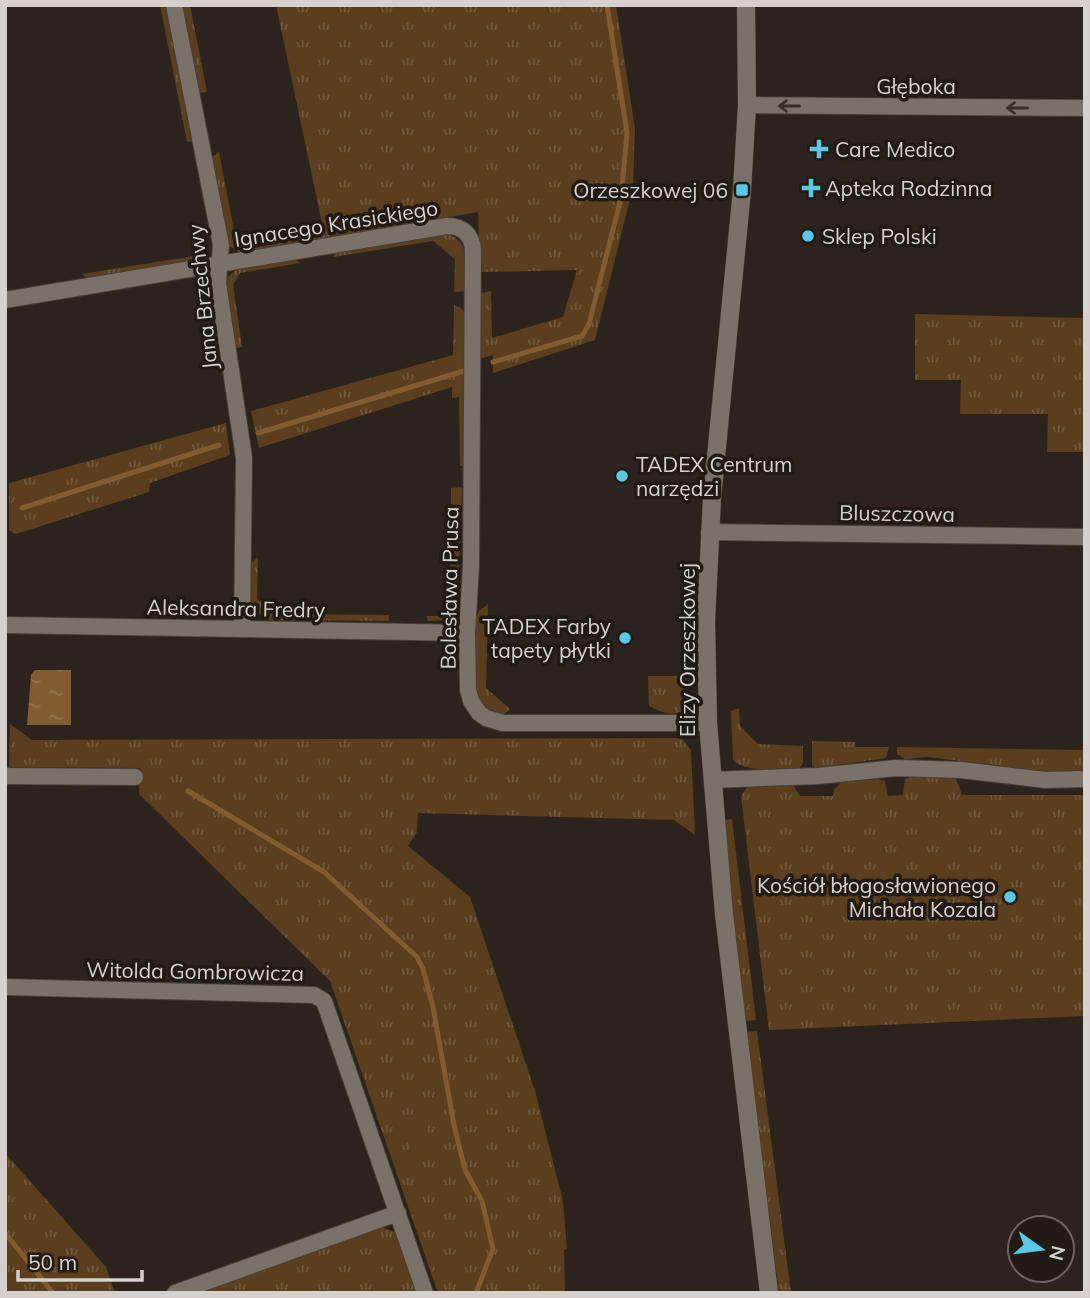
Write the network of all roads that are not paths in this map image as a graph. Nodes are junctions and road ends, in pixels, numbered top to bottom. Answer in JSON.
{"nodes":[{"id":1,"x":174,"y":5,"type":"edge"},
{"id":2,"x":746,"y":5,"type":"edge"},
{"id":3,"x":747,"y":106,"type":"junction"},
{"id":4,"x":1085,"y":108,"type":"edge"},
{"id":5,"x":465,"y":232,"type":"joint"},
{"id":6,"x":220,"y":263,"type":"junction"},
{"id":7,"x":5,"y":300,"type":"edge"},
{"id":8,"x":709,"y":532,"type":"junction"},
{"id":9,"x":1085,"y":537,"type":"edge"},
{"id":10,"x":5,"y":625,"type":"edge"},
{"id":11,"x":242,"y":629,"type":"junction"},
{"id":12,"x":467,"y":633,"type":"junction"},
{"id":13,"x":708,"y":723,"type":"junction"},
{"id":14,"x":5,"y":775,"type":"edge"},
{"id":15,"x":135,"y":777,"type":"dead end"},
{"id":16,"x":1085,"y":779,"type":"edge"},
{"id":17,"x":712,"y":780,"type":"junction"},
{"id":18,"x":5,"y":988,"type":"edge"},
{"id":19,"x":398,"y":1213,"type":"junction"},
{"id":20,"x":175,"y":1293,"type":"edge"},
{"id":21,"x":425,"y":1293,"type":"edge"},
{"id":22,"x":769,"y":1293,"type":"edge"}],
"edges":[{"from":1,"to":6,"type":"street","name":"Jana Brzechwy"},
{"from":2,"to":3,"type":"street","name":"Elizy Orzeszkowej"},
{"from":4,"to":3,"type":"street","name":"Głęboka","one_way":true},
{"from":3,"to":8,"type":"street","name":"Elizy Orzeszkowej"},
{"from":5,"to":6,"type":"street","name":"Ignacego Krasickiego"},
{"from":5,"to":12,"type":"street","name":"Bolesława Prusa"},
{"from":6,"to":7,"type":"street","name":"Ignacego Krasickiego"},
{"from":6,"to":11,"type":"street","name":"Jana Brzechwy"},
{"from":8,"to":9,"type":"street","name":"Bluszczowa"},
{"from":8,"to":13,"type":"street","name":"Elizy Orzeszkowej"},
{"from":10,"to":11,"type":"street","name":"Aleksandra Fredry"},
{"from":11,"to":12,"type":"street","name":"Aleksandra Fredry"},
{"from":12,"to":13,"type":"street","name":"Bolesława Prusa"},
{"from":13,"to":17,"type":"street","name":"Elizy Orzeszkowej"},
{"from":14,"to":15,"type":"street"},
{"from":16,"to":17,"type":"street"},
{"from":17,"to":22,"type":"street","name":"Elizy Orzeszkowej"},
{"from":18,"to":19,"type":"street","name":"Witolda Gombrowicza"},
{"from":19,"to":20,"type":"street"},
{"from":19,"to":21,"type":"street","name":"Witolda Gombrowicza"}]}
